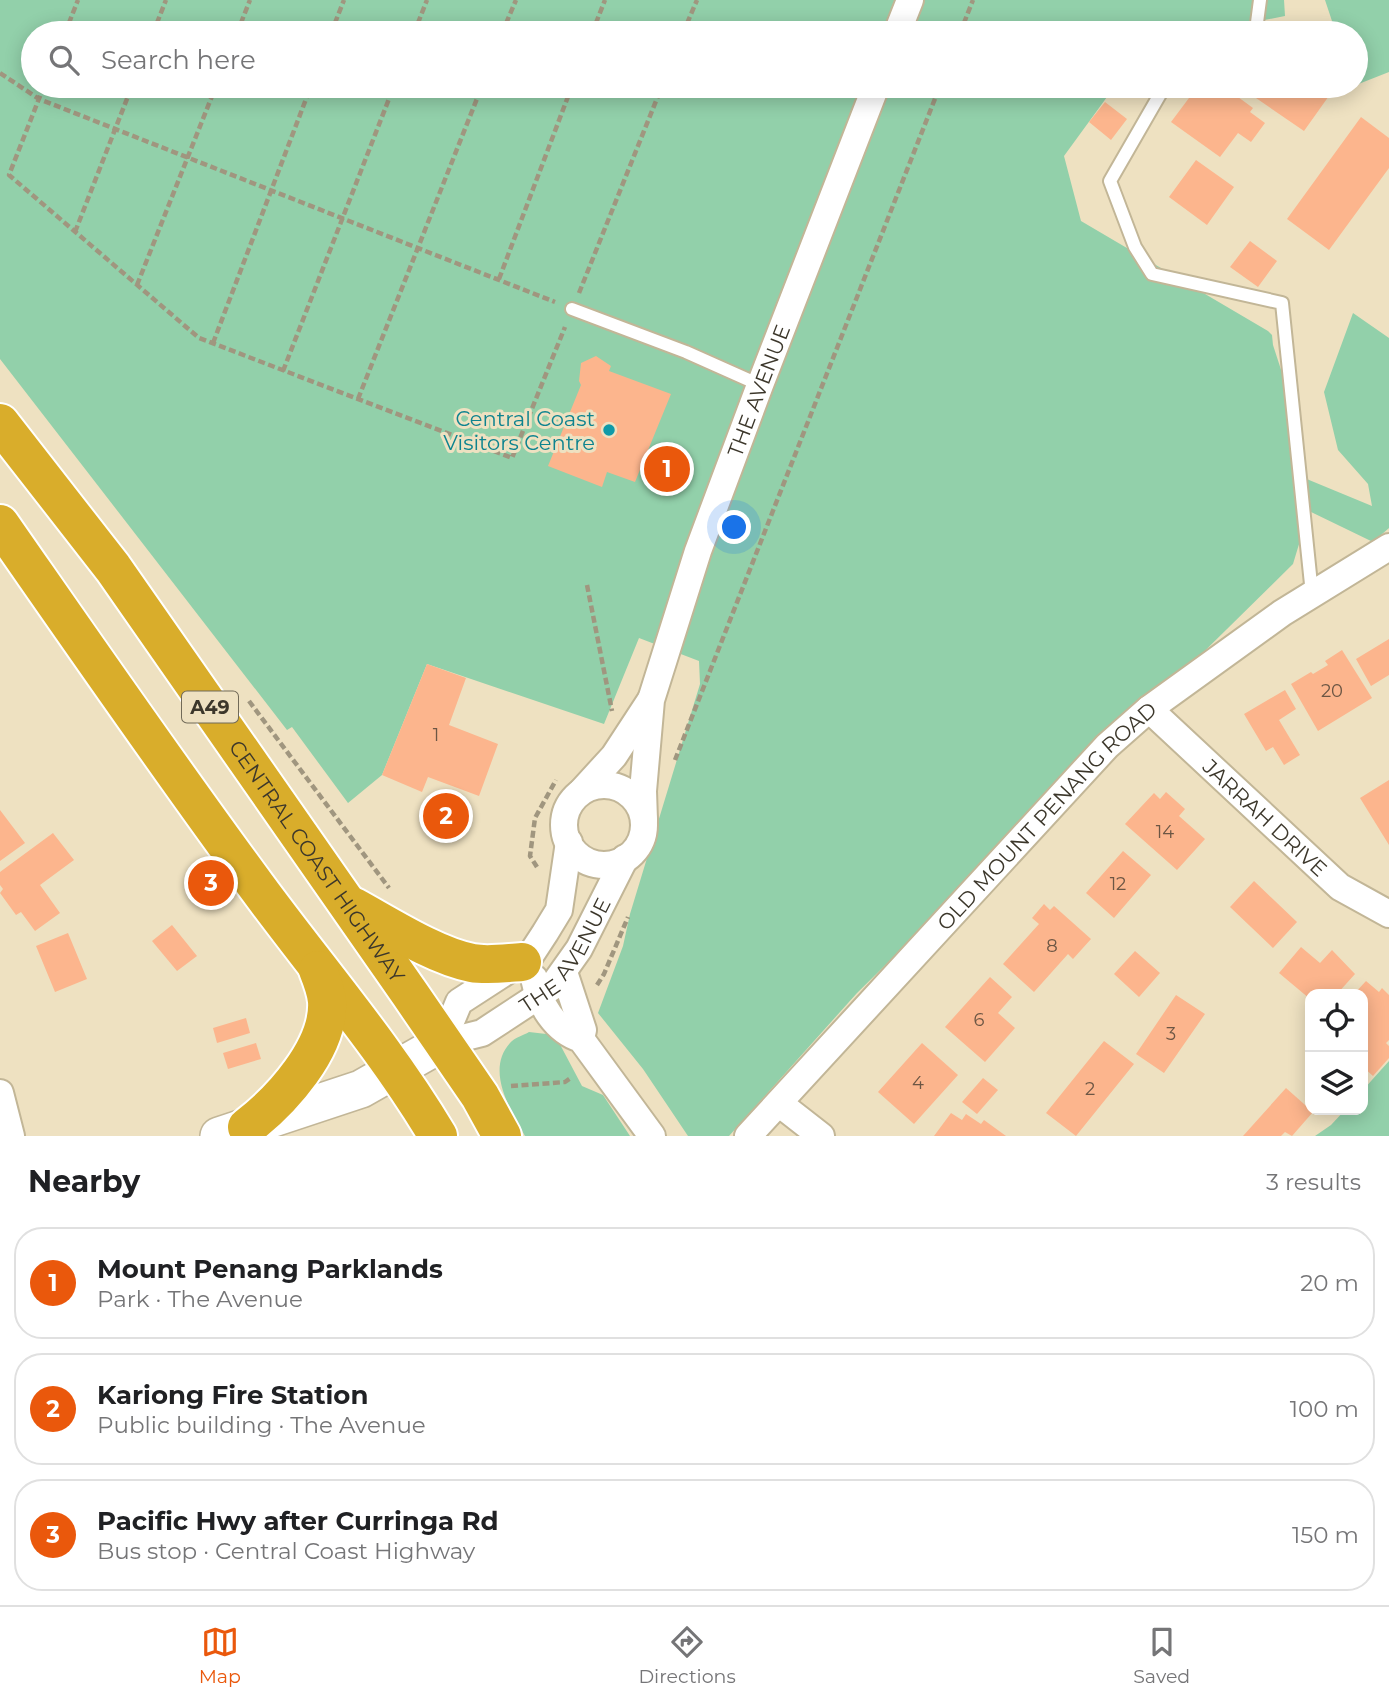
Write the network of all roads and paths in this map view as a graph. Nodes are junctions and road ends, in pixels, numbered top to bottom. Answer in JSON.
{"nodes":[{"id":1,"x":78,"y":0,"type":"edge"},
{"id":2,"x":166,"y":0,"type":"edge"},
{"id":3,"x":250,"y":0,"type":"edge"},
{"id":4,"x":344,"y":0,"type":"edge"},
{"id":5,"x":427,"y":0,"type":"edge"},
{"id":6,"x":516,"y":0,"type":"edge"},
{"id":7,"x":605,"y":0,"type":"edge"},
{"id":8,"x":697,"y":0,"type":"edge"},
{"id":9,"x":910,"y":0,"type":"edge"},
{"id":10,"x":973,"y":0,"type":"edge"},
{"id":11,"x":1260,"y":0,"type":"edge"},
{"id":12,"x":70,"y":21,"type":"edge"},
{"id":13,"x":158,"y":21,"type":"edge"},
{"id":14,"x":242,"y":21,"type":"edge"},
{"id":15,"x":336,"y":21,"type":"edge"},
{"id":16,"x":419,"y":21,"type":"edge"},
{"id":17,"x":507,"y":21,"type":"edge"},
{"id":18,"x":597,"y":21,"type":"edge"},
{"id":19,"x":688,"y":21,"type":"edge"},
{"id":20,"x":902,"y":21,"type":"edge"},
{"id":21,"x":965,"y":21,"type":"edge"},
{"id":22,"x":1257,"y":21,"type":"edge"},
{"id":23,"x":0,"y":73,"type":"edge"},
{"id":24,"x":21,"y":87,"type":"edge"},
{"id":25,"x":127,"y":98,"type":"edge"},
{"id":26,"x":211,"y":98,"type":"edge"},
{"id":27,"x":306,"y":98,"type":"edge"},
{"id":28,"x":389,"y":98,"type":"edge"},
{"id":29,"x":477,"y":98,"type":"edge"},
{"id":30,"x":567,"y":98,"type":"edge"},
{"id":31,"x":657,"y":98,"type":"edge"},
{"id":32,"x":872,"y":98,"type":"edge"},
{"id":33,"x":935,"y":98,"type":"edge"},
{"id":34,"x":1158,"y":98,"type":"edge"},
{"id":35,"x":39,"y":99,"type":"joint"},
{"id":36,"x":115,"y":129,"type":"junction"},
{"id":37,"x":187,"y":158,"type":"junction"},
{"id":38,"x":271,"y":191,"type":"junction"},
{"id":39,"x":342,"y":219,"type":"junction"},
{"id":40,"x":75,"y":232,"type":"junction"},
{"id":41,"x":417,"y":249,"type":"junction"},
{"id":42,"x":499,"y":279,"type":"junction"},
{"id":43,"x":137,"y":285,"type":"junction"},
{"id":44,"x":572,"y":309,"type":"junction"},
{"id":45,"x":212,"y":343,"type":"junction"},
{"id":46,"x":284,"y":371,"type":"junction"},
{"id":47,"x":760,"y":385,"type":"junction"},
{"id":48,"x":358,"y":399,"type":"junction"},
{"id":49,"x":0,"y":423,"type":"edge"},
{"id":50,"x":0,"y":524,"type":"edge"},
{"id":51,"x":1389,"y":547,"type":"edge"},
{"id":52,"x":587,"y":585,"type":"dead end"},
{"id":53,"x":1312,"y":594,"type":"junction"},
{"id":54,"x":245,"y":696,"type":"dead end"},
{"id":55,"x":644,"y":708,"type":"junction"},
{"id":56,"x":1149,"y":709,"type":"junction"},
{"id":57,"x":673,"y":766,"type":"dead end"},
{"id":58,"x":572,"y":783,"type":"junction"},
{"id":59,"x":643,"y":820,"type":"junction"},
{"id":60,"x":569,"y":842,"type":"junction"},
{"id":61,"x":625,"y":858,"type":"junction"},
{"id":62,"x":539,"y":870,"type":"dead end"},
{"id":63,"x":396,"y":897,"type":"dead end"},
{"id":64,"x":346,"y":903,"type":"junction"},
{"id":65,"x":631,"y":910,"type":"dead end"},
{"id":66,"x":1389,"y":914,"type":"edge"},
{"id":67,"x":526,"y":959,"type":"junction"},
{"id":68,"x":316,"y":962,"type":"junction"},
{"id":69,"x":564,"y":972,"type":"junction"},
{"id":70,"x":537,"y":996,"type":"junction"},
{"id":71,"x":575,"y":1009,"type":"junction"},
{"id":72,"x":581,"y":1039,"type":"junction"},
{"id":73,"x":442,"y":1043,"type":"junction"},
{"id":74,"x":395,"y":1070,"type":"junction"},
{"id":75,"x":572,"y":1077,"type":"dead end"},
{"id":76,"x":505,"y":1086,"type":"dead end"},
{"id":77,"x":0,"y":1093,"type":"edge"},
{"id":78,"x":780,"y":1104,"type":"junction"},
{"id":79,"x":233,"y":1131,"type":"edge"},
{"id":80,"x":11,"y":1136,"type":"edge"},
{"id":81,"x":438,"y":1136,"type":"edge"},
{"id":82,"x":502,"y":1136,"type":"edge"},
{"id":83,"x":652,"y":1136,"type":"edge"},
{"id":84,"x":748,"y":1136,"type":"edge"},
{"id":85,"x":821,"y":1136,"type":"edge"}],
"edges":[{"from":1,"to":12,"type":"path"},
{"from":2,"to":13,"type":"path"},
{"from":3,"to":14,"type":"path"},
{"from":4,"to":15,"type":"path"},
{"from":5,"to":16,"type":"path"},
{"from":6,"to":17,"type":"path"},
{"from":7,"to":18,"type":"path"},
{"from":8,"to":19,"type":"path"},
{"from":9,"to":20,"type":"street"},
{"from":10,"to":21,"type":"path"},
{"from":11,"to":22,"type":"lane"},
{"from":23,"to":24,"type":"path"},
{"from":25,"to":36,"type":"path"},
{"from":26,"to":37,"type":"path"},
{"from":27,"to":38,"type":"path"},
{"from":28,"to":39,"type":"path"},
{"from":29,"to":41,"type":"path"},
{"from":30,"to":42,"type":"path"},
{"from":31,"to":44,"type":"path"},
{"from":32,"to":47,"type":"street","name":"THE AVENUE"},
{"from":33,"to":57,"type":"path"},
{"from":34,"to":53,"type":"lane"},
{"from":35,"to":36,"type":"path"},
{"from":35,"to":40,"type":"path"},
{"from":36,"to":37,"type":"path"},
{"from":36,"to":40,"type":"path"},
{"from":37,"to":38,"type":"path"},
{"from":37,"to":43,"type":"path"},
{"from":38,"to":39,"type":"path"},
{"from":38,"to":45,"type":"path"},
{"from":39,"to":41,"type":"path"},
{"from":39,"to":46,"type":"path"},
{"from":40,"to":43,"type":"path"},
{"from":41,"to":42,"type":"path"},
{"from":41,"to":48,"type":"path"},
{"from":42,"to":44,"type":"path"},
{"from":43,"to":45,"type":"path"},
{"from":44,"to":47,"type":"lane"},
{"from":44,"to":48,"type":"path"},
{"from":45,"to":46,"type":"path"},
{"from":46,"to":48,"type":"path"},
{"from":47,"to":55,"type":"street","name":"THE AVENUE"},
{"from":49,"to":64,"type":"highway","name":"CENTRAL COAST HIGHWAY","number":"A49"},
{"from":50,"to":68,"type":"highway"},
{"from":51,"to":53,"type":"street","name":"OLD MOUNT PENANG ROAD"},
{"from":52,"to":55,"type":"path"},
{"from":53,"to":56,"type":"street","name":"OLD MOUNT PENANG ROAD"},
{"from":54,"to":63,"type":"path"},
{"from":55,"to":58,"type":"street","name":"THE AVENUE"},
{"from":55,"to":59,"type":"street","name":"THE AVENUE"},
{"from":56,"to":66,"type":"street","name":"JARRAH DRIVE"},
{"from":56,"to":78,"type":"street","name":"OLD MOUNT PENANG ROAD"},
{"from":58,"to":59,"type":"street"},
{"from":58,"to":60,"type":"street"},
{"from":58,"to":62,"type":"path"},
{"from":59,"to":61,"type":"street"},
{"from":60,"to":61,"type":"street"},
{"from":60,"to":67,"type":"street","name":"THE AVENUE"},
{"from":61,"to":69,"type":"street","name":"THE AVENUE"},
{"from":64,"to":67,"type":"highway"},
{"from":64,"to":73,"type":"highway","name":"CENTRAL COAST HIGHWAY","number":"A49"},
{"from":65,"to":71,"type":"path"},
{"from":67,"to":70,"type":"street"},
{"from":67,"to":73,"type":"street","name":"THE AVENUE"},
{"from":68,"to":74,"type":"highway"},
{"from":68,"to":79,"type":"highway"},
{"from":69,"to":70,"type":"street","name":"THE AVENUE"},
{"from":69,"to":71,"type":"street"},
{"from":70,"to":72,"type":"street"},
{"from":70,"to":73,"type":"street","name":"THE AVENUE"},
{"from":71,"to":72,"type":"street"},
{"from":72,"to":83,"type":"street"},
{"from":73,"to":74,"type":"street"},
{"from":73,"to":82,"type":"highway","name":"CENTRAL COAST HIGHWAY","number":"A49"},
{"from":74,"to":79,"type":"street"},
{"from":74,"to":81,"type":"highway"},
{"from":75,"to":76,"type":"path"},
{"from":77,"to":80,"type":"street"},
{"from":78,"to":84,"type":"street","name":"OLD MOUNT PENANG ROAD"},
{"from":78,"to":85,"type":"street"}]}
